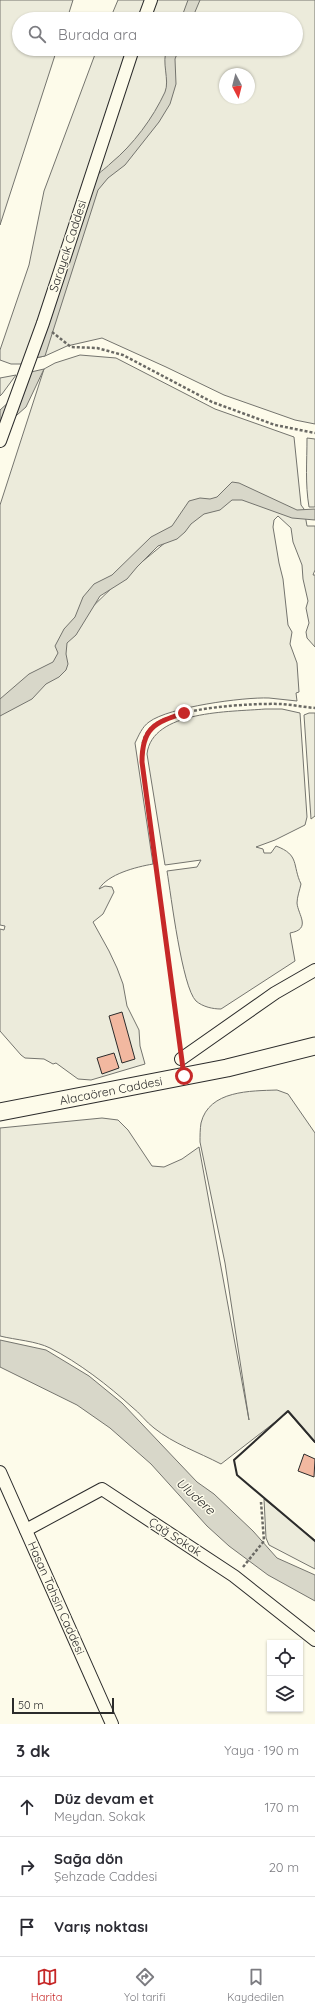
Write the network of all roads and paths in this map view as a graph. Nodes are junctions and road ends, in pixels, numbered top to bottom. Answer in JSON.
{"nodes":[{"id":1,"x":151,"y":0,"type":"edge"},
{"id":2,"x":147,"y":12,"type":"edge"},
{"id":3,"x":131,"y":56,"type":"edge"},
{"id":4,"x":43,"y":323,"type":"junction"},
{"id":5,"x":315,"y":433,"type":"edge"},
{"id":6,"x":0,"y":441,"type":"edge"},
{"id":7,"x":315,"y":708,"type":"edge"},
{"id":8,"x":315,"y":970,"type":"edge"},
{"id":9,"x":315,"y":1046,"type":"edge"},
{"id":10,"x":181,"y":1059,"type":"joint"},
{"id":11,"x":0,"y":1112,"type":"edge"},
{"id":12,"x":0,"y":1472,"type":"edge"},
{"id":13,"x":261,"y":1502,"type":"dead end"},
{"id":14,"x":26,"y":1530,"type":"junction"},
{"id":15,"x":246,"y":1564,"type":"dead end"},
{"id":16,"x":315,"y":1640,"type":"edge"},
{"id":17,"x":112,"y":1724,"type":"edge"}],
"edges":[{"from":1,"to":2,"type":"street"},
{"from":3,"to":4,"type":"street","name":"Saraycık Caddesi"},
{"from":4,"to":5,"type":"path"},
{"from":4,"to":6,"type":"street","name":"Saraycık Caddesi"},
{"from":7,"to":10,"type":"path"},
{"from":8,"to":10,"type":"street"},
{"from":9,"to":11,"type":"street","name":"Alacaören Caddesi"},
{"from":12,"to":14,"type":"street","name":"Hasan Tahsin Caddesi"},
{"from":13,"to":15,"type":"path"},
{"from":14,"to":16,"type":"street","name":"Çağ Sokak"},
{"from":14,"to":17,"type":"street","name":"Hasan Tahsin Caddesi"}]}
